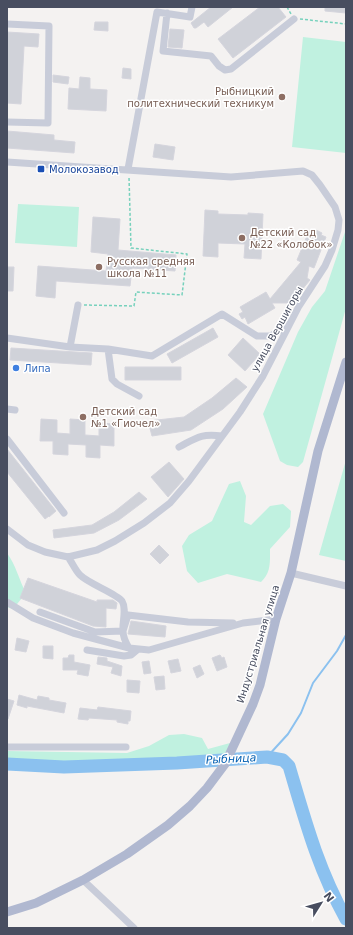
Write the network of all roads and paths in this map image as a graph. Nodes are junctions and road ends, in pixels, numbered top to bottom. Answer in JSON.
{"nodes":[{"id":1,"x":192,"y":7,"type":"edge"},
{"id":2,"x":167,"y":14,"type":"junction"},
{"id":3,"x":294,"y":19,"type":"joint"},
{"id":4,"x":7,"y":24,"type":"edge"},
{"id":5,"x":346,"y":24,"type":"edge"},
{"id":6,"x":7,"y":122,"type":"edge"},
{"id":7,"x":7,"y":162,"type":"edge"},
{"id":8,"x":128,"y":170,"type":"junction"},
{"id":9,"x":78,"y":305,"type":"joint"},
{"id":10,"x":290,"y":323,"type":"junction"},
{"id":11,"x":7,"y":338,"type":"edge"},
{"id":12,"x":70,"y":347,"type":"junction"},
{"id":13,"x":108,"y":349,"type":"junction"},
{"id":14,"x":346,"y":362,"type":"edge"},
{"id":15,"x":139,"y":396,"type":"dead end"},
{"id":16,"x":7,"y":409,"type":"edge"},
{"id":17,"x":15,"y":410,"type":"dead end"},
{"id":18,"x":222,"y":436,"type":"junction"},
{"id":19,"x":7,"y":439,"type":"edge"},
{"id":20,"x":179,"y":447,"type":"dead end"},
{"id":21,"x":64,"y":513,"type":"dead end"},
{"id":22,"x":7,"y":529,"type":"edge"},
{"id":23,"x":68,"y":557,"type":"junction"},
{"id":24,"x":291,"y":573,"type":"junction"},
{"id":25,"x":346,"y":586,"type":"edge"},
{"id":26,"x":7,"y":602,"type":"edge"},
{"id":27,"x":40,"y":612,"type":"dead end"},
{"id":28,"x":276,"y":619,"type":"junction"},
{"id":29,"x":243,"y":623,"type":"junction"},
{"id":30,"x":122,"y":630,"type":"junction"},
{"id":31,"x":133,"y":649,"type":"junction"},
{"id":32,"x":87,"y":650,"type":"dead end"},
{"id":33,"x":126,"y":746,"type":"dead end"},
{"id":34,"x":7,"y":747,"type":"edge"},
{"id":35,"x":83,"y":880,"type":"junction"},
{"id":36,"x":7,"y":912,"type":"edge"},
{"id":37,"x":134,"y":928,"type":"edge"}],
"edges":[{"from":1,"to":2,"type":"street"},
{"from":2,"to":3,"type":"street"},
{"from":2,"to":8,"type":"street"},
{"from":3,"to":5,"type":"path"},
{"from":4,"to":6,"type":"street"},
{"from":7,"to":8,"type":"street","name":"улица Вершигоры"},
{"from":8,"to":9,"type":"path"},
{"from":8,"to":10,"type":"street","name":"улица Вершигоры"},
{"from":9,"to":12,"type":"street"},
{"from":10,"to":13,"type":"street"},
{"from":10,"to":18,"type":"street","name":"улица Вершигоры"},
{"from":11,"to":12,"type":"street"},
{"from":12,"to":13,"type":"street"},
{"from":13,"to":15,"type":"street"},
{"from":14,"to":24,"type":"main road","name":"Индустриальная улица"},
{"from":16,"to":17,"type":"street"},
{"from":18,"to":20,"type":"street"},
{"from":18,"to":23,"type":"street","name":"улица Вершигоры"},
{"from":19,"to":21,"type":"street"},
{"from":22,"to":23,"type":"street","name":"улица Вершигоры"},
{"from":23,"to":30,"type":"street"},
{"from":24,"to":25,"type":"street"},
{"from":24,"to":28,"type":"main road","name":"Индустриальная улица"},
{"from":26,"to":31,"type":"street"},
{"from":27,"to":30,"type":"street"},
{"from":28,"to":29,"type":"street"},
{"from":28,"to":35,"type":"main road","name":"Индустриальная улица"},
{"from":29,"to":30,"type":"street"},
{"from":29,"to":31,"type":"street"},
{"from":30,"to":31,"type":"street"},
{"from":31,"to":32,"type":"street"},
{"from":33,"to":34,"type":"street"},
{"from":35,"to":36,"type":"main road","name":"Индустриальная улица"},
{"from":35,"to":37,"type":"street"}]}
